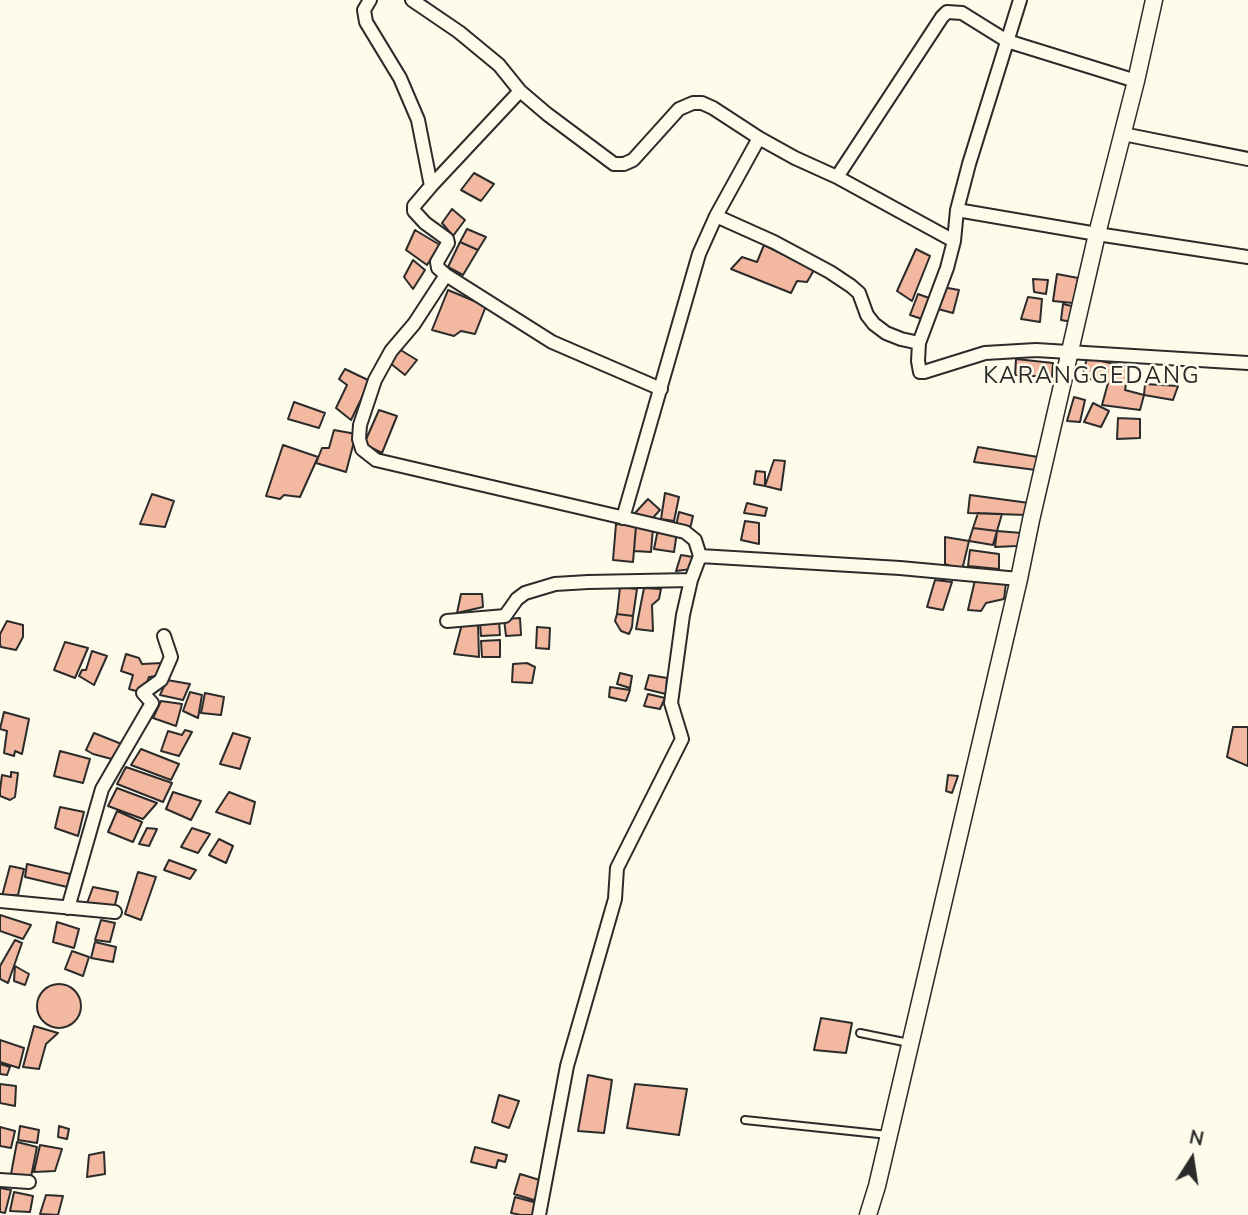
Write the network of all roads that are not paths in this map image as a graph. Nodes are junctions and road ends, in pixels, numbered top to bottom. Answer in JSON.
{"nodes":[{"id":1,"x":369,"y":0,"type":"edge"},
{"id":2,"x":412,"y":0,"type":"edge"},
{"id":3,"x":1020,"y":0,"type":"edge"},
{"id":4,"x":1154,"y":0,"type":"edge"},
{"id":5,"x":1007,"y":41,"type":"junction"},
{"id":6,"x":1136,"y":81,"type":"junction"},
{"id":7,"x":520,"y":91,"type":"junction"},
{"id":8,"x":1123,"y":134,"type":"junction"},
{"id":9,"x":759,"y":138,"type":"junction"},
{"id":10,"x":1248,"y":159,"type":"edge"},
{"id":11,"x":836,"y":177,"type":"junction"},
{"id":12,"x":432,"y":186,"type":"junction"},
{"id":13,"x":957,"y":210,"type":"junction"},
{"id":14,"x":716,"y":216,"type":"junction"},
{"id":15,"x":1097,"y":234,"type":"junction"},
{"id":16,"x":954,"y":241,"type":"junction"},
{"id":17,"x":1248,"y":257,"type":"edge"},
{"id":18,"x":446,"y":275,"type":"junction"},
{"id":19,"x":919,"y":343,"type":"junction"},
{"id":20,"x":1070,"y":352,"type":"junction"},
{"id":21,"x":1248,"y":363,"type":"edge"},
{"id":22,"x":661,"y":389,"type":"junction"},
{"id":23,"x":623,"y":518,"type":"junction"},
{"id":24,"x":700,"y":556,"type":"junction"},
{"id":25,"x":1019,"y":579,"type":"junction"},
{"id":26,"x":691,"y":580,"type":"junction"},
{"id":27,"x":447,"y":621,"type":"dead end"},
{"id":28,"x":164,"y":636,"type":"dead end"},
{"id":29,"x":0,"y":901,"type":"edge"},
{"id":30,"x":68,"y":908,"type":"junction"},
{"id":31,"x":115,"y":912,"type":"dead end"},
{"id":32,"x":860,"y":1033,"type":"dead end"},
{"id":33,"x":910,"y":1043,"type":"junction"},
{"id":34,"x":745,"y":1120,"type":"dead end"},
{"id":35,"x":888,"y":1135,"type":"junction"},
{"id":36,"x":0,"y":1180,"type":"edge"},
{"id":37,"x":29,"y":1182,"type":"dead end"},
{"id":38,"x":538,"y":1215,"type":"edge"},
{"id":39,"x":868,"y":1215,"type":"edge"}],
"edges":[{"from":1,"to":12,"type":"street"},
{"from":2,"to":7,"type":"street"},
{"from":3,"to":5,"type":"street"},
{"from":4,"to":6,"type":"street"},
{"from":5,"to":6,"type":"street"},
{"from":5,"to":11,"type":"street"},
{"from":5,"to":13,"type":"street"},
{"from":6,"to":8,"type":"street"},
{"from":7,"to":9,"type":"street"},
{"from":7,"to":12,"type":"street"},
{"from":8,"to":10,"type":"street"},
{"from":8,"to":15,"type":"street"},
{"from":9,"to":11,"type":"street"},
{"from":9,"to":14,"type":"street"},
{"from":11,"to":16,"type":"street"},
{"from":12,"to":18,"type":"street"},
{"from":13,"to":15,"type":"street"},
{"from":13,"to":16,"type":"street"},
{"from":14,"to":19,"type":"street"},
{"from":14,"to":22,"type":"street"},
{"from":15,"to":17,"type":"street"},
{"from":15,"to":20,"type":"street"},
{"from":16,"to":19,"type":"street"},
{"from":18,"to":22,"type":"street"},
{"from":18,"to":23,"type":"street"},
{"from":19,"to":20,"type":"street"},
{"from":20,"to":21,"type":"street"},
{"from":20,"to":25,"type":"street"},
{"from":22,"to":23,"type":"street"},
{"from":23,"to":24,"type":"street"},
{"from":24,"to":25,"type":"street"},
{"from":24,"to":26,"type":"street"},
{"from":25,"to":33,"type":"street"},
{"from":26,"to":27,"type":"street"},
{"from":26,"to":38,"type":"street"},
{"from":28,"to":30,"type":"street"},
{"from":29,"to":30,"type":"street"},
{"from":30,"to":31,"type":"street"},
{"from":32,"to":33,"type":"lane"},
{"from":33,"to":35,"type":"street"},
{"from":34,"to":35,"type":"lane"},
{"from":35,"to":39,"type":"street"},
{"from":36,"to":37,"type":"street"}]}
